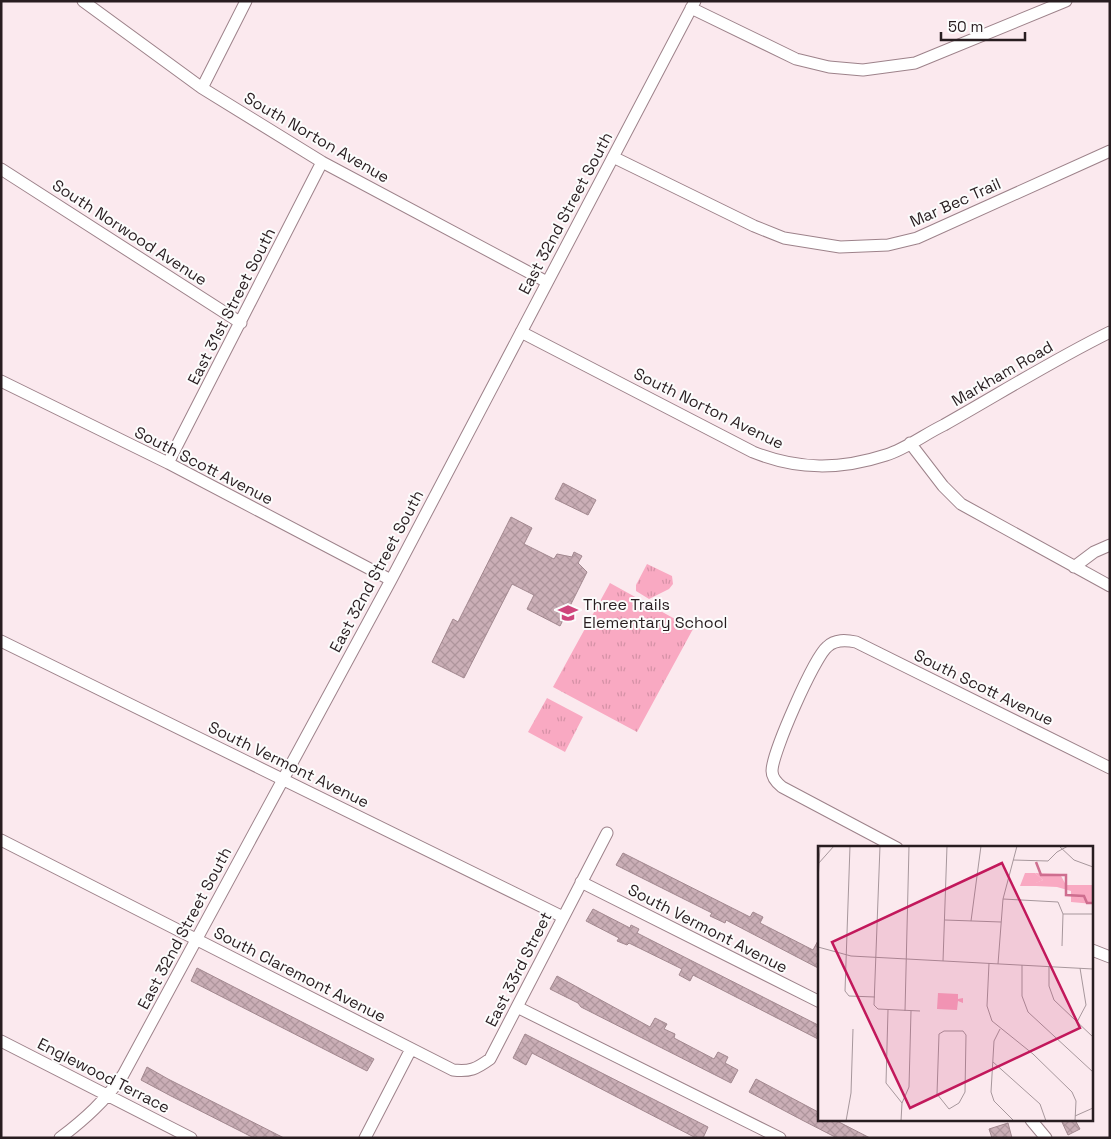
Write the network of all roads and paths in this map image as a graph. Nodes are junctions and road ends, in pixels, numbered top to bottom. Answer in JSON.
{"nodes":[{"id":1,"x":83,"y":1,"type":"edge"},
{"id":2,"x":246,"y":1,"type":"edge"},
{"id":3,"x":1066,"y":1,"type":"edge"},
{"id":4,"x":693,"y":5,"type":"edge"},
{"id":5,"x":202,"y":88,"type":"junction"},
{"id":6,"x":1110,"y":151,"type":"edge"},
{"id":7,"x":613,"y":157,"type":"junction"},
{"id":8,"x":322,"y":162,"type":"junction"},
{"id":9,"x":1,"y":169,"type":"edge"},
{"id":10,"x":547,"y":282,"type":"junction"},
{"id":11,"x":241,"y":323,"type":"junction"},
{"id":12,"x":521,"y":332,"type":"junction"},
{"id":13,"x":1110,"y":332,"type":"edge"},
{"id":14,"x":1,"y":381,"type":"edge"},
{"id":15,"x":910,"y":442,"type":"junction"},
{"id":16,"x":168,"y":463,"type":"junction"},
{"id":17,"x":1110,"y":546,"type":"edge"},
{"id":18,"x":1074,"y":567,"type":"junction"},
{"id":19,"x":391,"y":580,"type":"junction"},
{"id":20,"x":1110,"y":586,"type":"edge"},
{"id":21,"x":1,"y":641,"type":"edge"},
{"id":22,"x":1110,"y":768,"type":"edge"},
{"id":23,"x":282,"y":779,"type":"junction"},
{"id":24,"x":607,"y":833,"type":"dead end"},
{"id":25,"x":1,"y":840,"type":"edge"},
{"id":26,"x":893,"y":846,"type":"edge"},
{"id":27,"x":581,"y":882,"type":"junction"},
{"id":28,"x":563,"y":917,"type":"junction"},
{"id":29,"x":196,"y":939,"type":"junction"},
{"id":30,"x":1094,"y":951,"type":"edge"},
{"id":31,"x":1110,"y":956,"type":"edge"},
{"id":32,"x":818,"y":1001,"type":"edge"},
{"id":33,"x":517,"y":1006,"type":"junction"},
{"id":34,"x":1,"y":1041,"type":"edge"},
{"id":35,"x":411,"y":1049,"type":"junction"},
{"id":36,"x":479,"y":1067,"type":"joint"},
{"id":37,"x":109,"y":1096,"type":"junction"},
{"id":38,"x":1033,"y":1122,"type":"edge"},
{"id":39,"x":60,"y":1138,"type":"edge"},
{"id":40,"x":191,"y":1138,"type":"edge"},
{"id":41,"x":365,"y":1138,"type":"edge"},
{"id":42,"x":780,"y":1138,"type":"edge"},
{"id":43,"x":1046,"y":1138,"type":"edge"}],
"edges":[{"from":1,"to":5,"type":"street","name":"South Norton Avenue"},
{"from":2,"to":5,"type":"street"},
{"from":3,"to":4,"type":"street"},
{"from":4,"to":7,"type":"street","name":"East 32nd Street South"},
{"from":5,"to":8,"type":"street","name":"South Norton Avenue"},
{"from":6,"to":7,"type":"street","name":"Mar Bec Trail"},
{"from":7,"to":10,"type":"street","name":"East 32nd Street South"},
{"from":8,"to":10,"type":"street","name":"South Norton Avenue"},
{"from":8,"to":11,"type":"street","name":"East 31st Street South"},
{"from":9,"to":11,"type":"street","name":"South Norwood Avenue"},
{"from":10,"to":12,"type":"street","name":"East 32nd Street South"},
{"from":11,"to":16,"type":"street","name":"East 31st Street South"},
{"from":12,"to":15,"type":"street","name":"South Norton Avenue"},
{"from":12,"to":19,"type":"street","name":"East 32nd Street South"},
{"from":13,"to":15,"type":"street","name":"Markham Road"},
{"from":14,"to":16,"type":"street","name":"South Scott Avenue"},
{"from":15,"to":18,"type":"street"},
{"from":16,"to":19,"type":"street","name":"South Scott Avenue"},
{"from":17,"to":18,"type":"street"},
{"from":18,"to":20,"type":"street"},
{"from":19,"to":23,"type":"street","name":"East 32nd Street South"},
{"from":21,"to":23,"type":"street","name":"South Vermont Avenue"},
{"from":22,"to":26,"type":"street","name":"South Scott Avenue"},
{"from":23,"to":28,"type":"street","name":"South Vermont Avenue"},
{"from":23,"to":29,"type":"street","name":"East 32nd Street South"},
{"from":24,"to":27,"type":"street","name":"East 33rd Street"},
{"from":25,"to":29,"type":"street","name":"South Claremont Avenue"},
{"from":27,"to":28,"type":"street","name":"East 33rd Street"},
{"from":27,"to":32,"type":"street","name":"South Vermont Avenue"},
{"from":28,"to":33,"type":"street","name":"East 33rd Street"},
{"from":29,"to":35,"type":"street","name":"South Claremont Avenue"},
{"from":29,"to":37,"type":"street","name":"East 32nd Street South"},
{"from":30,"to":31,"type":"street"},
{"from":33,"to":36,"type":"street","name":"East 33rd Street"},
{"from":33,"to":42,"type":"street"},
{"from":34,"to":37,"type":"street","name":"Englewood Terrace"},
{"from":35,"to":36,"type":"street","name":"South Claremont Avenue"},
{"from":35,"to":41,"type":"street"},
{"from":37,"to":39,"type":"street","name":"East 32nd Street South"},
{"from":37,"to":40,"type":"street","name":"Englewood Terrace"},
{"from":38,"to":43,"type":"street"}]}
